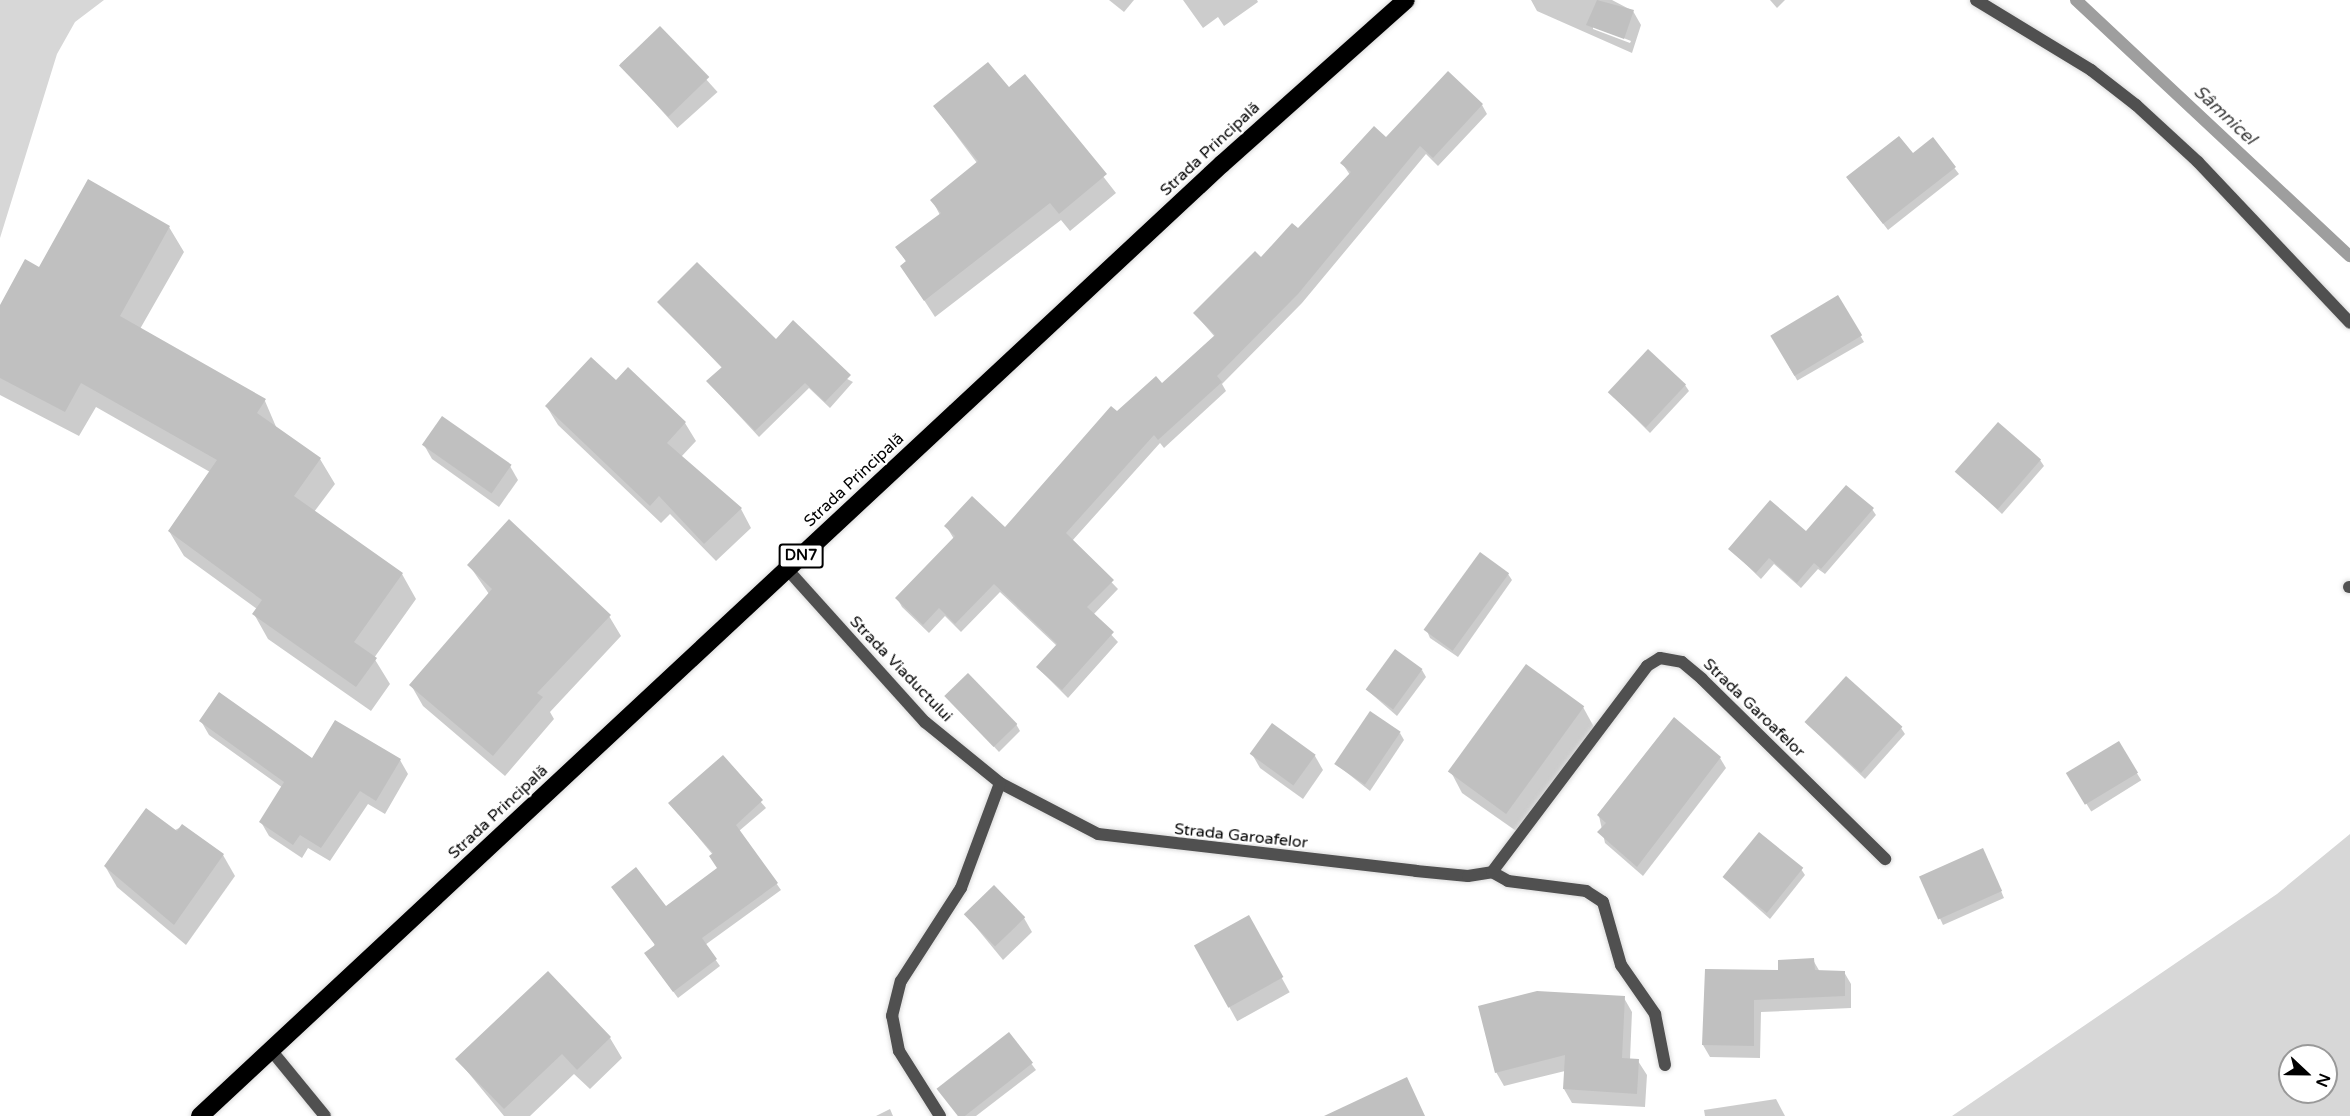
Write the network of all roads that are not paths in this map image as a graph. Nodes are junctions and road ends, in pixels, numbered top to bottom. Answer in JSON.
{"nodes":[{"id":1,"x":1406,"y":0,"type":"edge"},
{"id":2,"x":1976,"y":0,"type":"edge"},
{"id":3,"x":2350,"y":323,"type":"edge"},
{"id":4,"x":788,"y":569,"type":"junction"},
{"id":5,"x":1000,"y":783,"type":"junction"},
{"id":6,"x":1885,"y":859,"type":"dead end"},
{"id":7,"x":1492,"y":872,"type":"junction"},
{"id":8,"x":272,"y":1050,"type":"junction"},
{"id":9,"x":1665,"y":1065,"type":"dead end"},
{"id":10,"x":200,"y":1116,"type":"edge"},
{"id":11,"x":325,"y":1116,"type":"edge"},
{"id":12,"x":939,"y":1116,"type":"edge"}],
"edges":[{"from":1,"to":4,"type":"highway","name":"Strada Principală","number":"DN7"},
{"from":2,"to":3,"type":"street"},
{"from":4,"to":5,"type":"street","name":"Strada Viaductului"},
{"from":4,"to":8,"type":"highway","name":"Strada Principală","number":"DN7"},
{"from":5,"to":7,"type":"street","name":"Strada Garoafelor"},
{"from":5,"to":12,"type":"street"},
{"from":6,"to":7,"type":"street","name":"Strada Garoafelor"},
{"from":7,"to":9,"type":"street","name":"Strada Garoafelor"},
{"from":8,"to":10,"type":"highway","name":"Strada Principală","number":"DN7"},
{"from":8,"to":11,"type":"street"}]}
